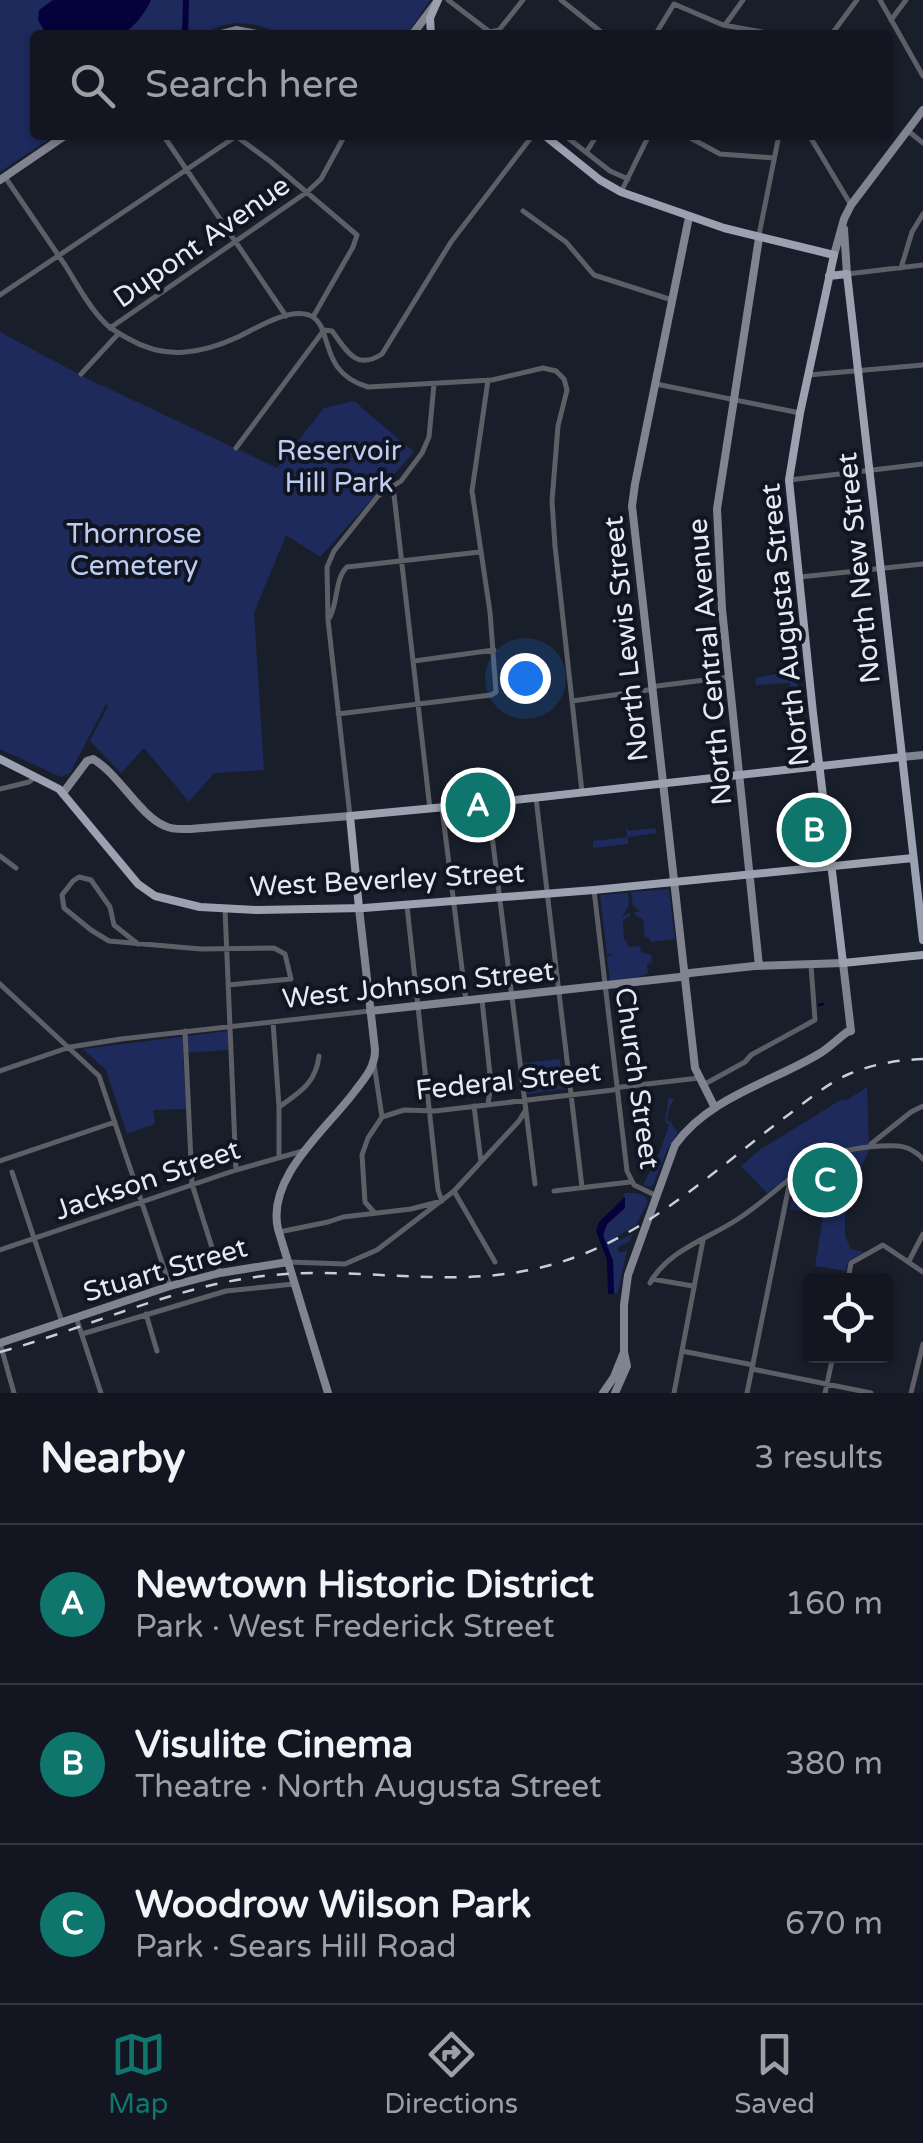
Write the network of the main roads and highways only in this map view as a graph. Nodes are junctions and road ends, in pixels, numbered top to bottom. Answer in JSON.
{"nodes":[{"id":1,"x":437,"y":1,"type":"edge"},
{"id":2,"x":430,"y":30,"type":"edge"},
{"id":3,"x":550,"y":140,"type":"edge"},
{"id":4,"x":829,"y":276,"type":"junction"},
{"id":5,"x":816,"y":738,"type":"junction"},
{"id":6,"x":902,"y":757,"type":"junction"},
{"id":7,"x":0,"y":759,"type":"edge"},
{"id":8,"x":821,"y":766,"type":"junction"},
{"id":9,"x":808,"y":768,"type":"junction"},
{"id":10,"x":918,"y":857,"type":"edge"},
{"id":11,"x":832,"y":866,"type":"junction"},
{"id":12,"x":358,"y":908,"type":"junction"},
{"id":13,"x":923,"y":940,"type":"edge"},
{"id":14,"x":923,"y":955,"type":"edge"}],
"edges":[{"from":1,"to":2,"type":"main road"},
{"from":3,"to":4,"type":"main road","name":"North Augusta Street"},
{"from":4,"to":5,"type":"main road","name":"North Augusta Street"},
{"from":4,"to":6,"type":"main road","name":"North New Street"},
{"from":5,"to":8,"type":"main road","name":"North Augusta Street"},
{"from":5,"to":9,"type":"main road"},
{"from":6,"to":8,"type":"main road"},
{"from":6,"to":10,"type":"main road","name":"North New Street"},
{"from":7,"to":12,"type":"main road","name":"West Beverley Street"},
{"from":8,"to":9,"type":"main road"},
{"from":8,"to":11,"type":"main road","name":"North Augusta Street"},
{"from":9,"to":12,"type":"main road"},
{"from":10,"to":11,"type":"main road","name":"West Beverley Street"},
{"from":10,"to":13,"type":"main road","name":"North New Street"},
{"from":11,"to":12,"type":"main road","name":"West Beverley Street"},
{"from":11,"to":14,"type":"main road","name":"North Augusta Street"}]}
